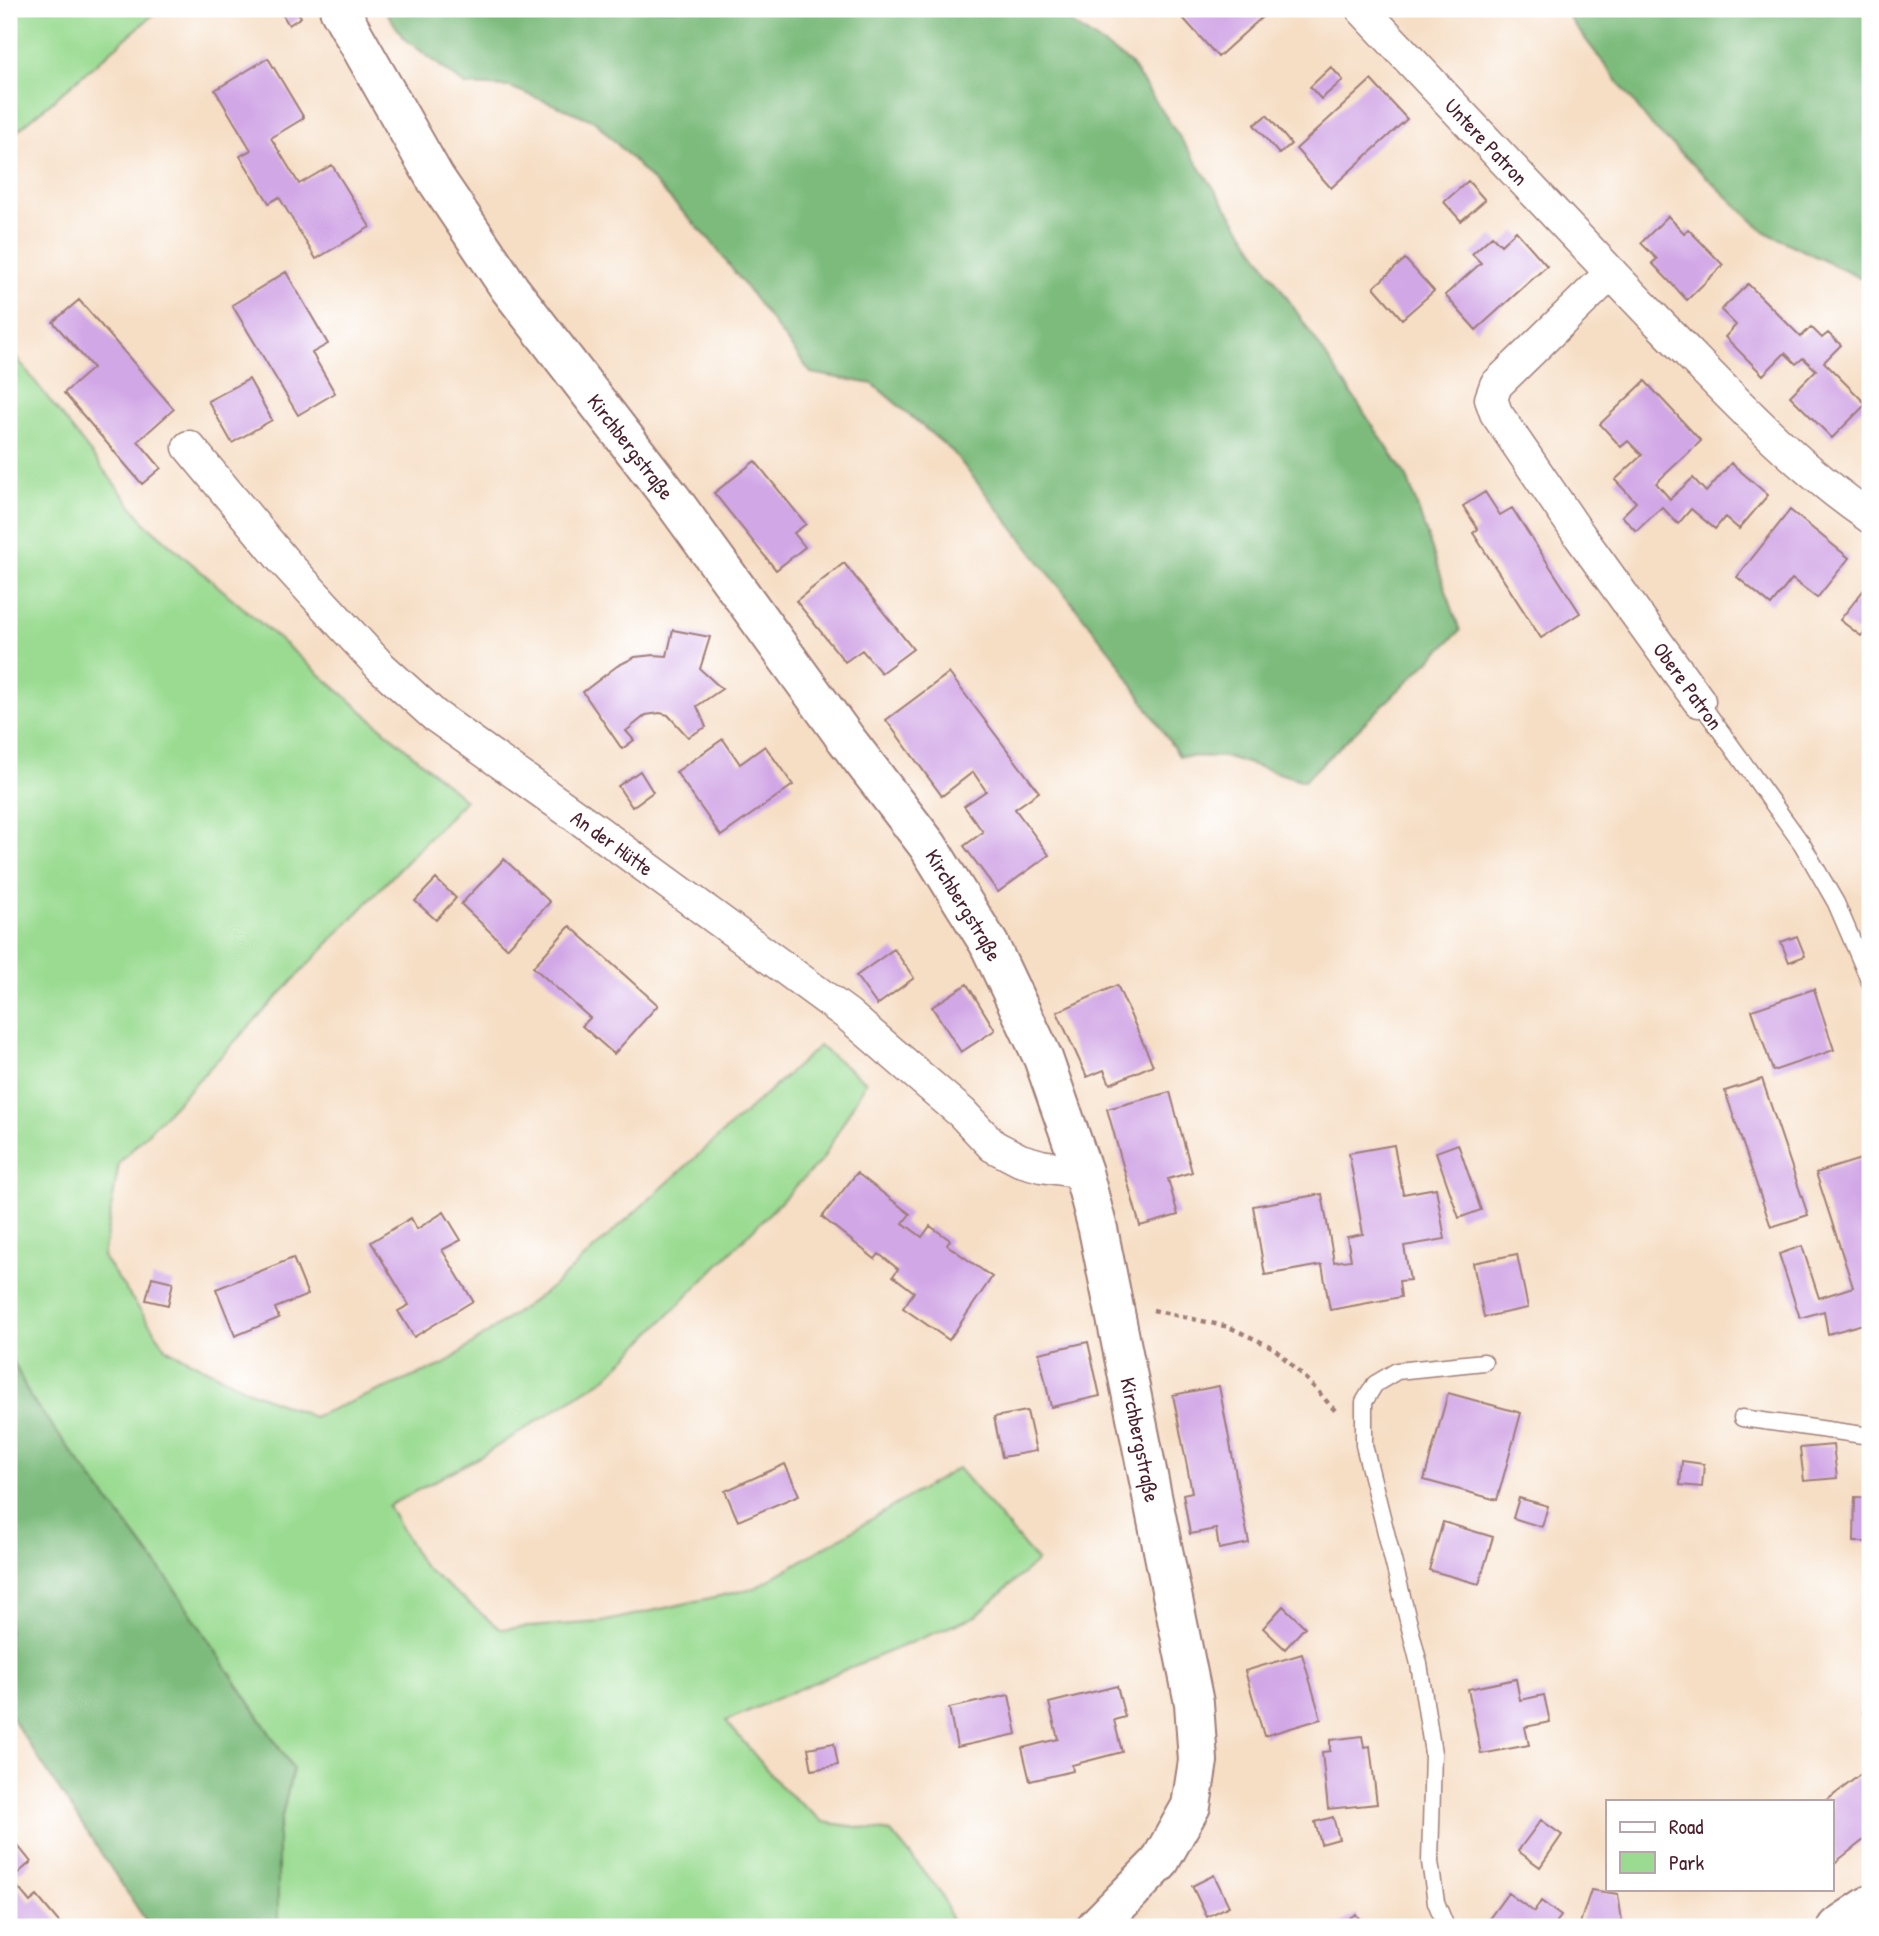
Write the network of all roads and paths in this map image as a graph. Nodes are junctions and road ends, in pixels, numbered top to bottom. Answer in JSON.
{"nodes":[{"id":1,"x":340,"y":9,"type":"edge"},
{"id":2,"x":1363,"y":9,"type":"edge"},
{"id":3,"x":1611,"y":273,"type":"junction"},
{"id":4,"x":189,"y":447,"type":"dead end"},
{"id":5,"x":1870,"y":517,"type":"edge"},
{"id":6,"x":1699,"y":701,"type":"joint"},
{"id":7,"x":1870,"y":982,"type":"edge"},
{"id":8,"x":1083,"y":1172,"type":"junction"},
{"id":9,"x":1114,"y":1309,"type":"junction"},
{"id":10,"x":1484,"y":1362,"type":"dead end"},
{"id":11,"x":1742,"y":1418,"type":"dead end"},
{"id":12,"x":1870,"y":1436,"type":"edge"},
{"id":13,"x":1364,"y":1445,"type":"junction"},
{"id":14,"x":1870,"y":1905,"type":"edge"},
{"id":15,"x":1096,"y":1927,"type":"edge"},
{"id":16,"x":1446,"y":1927,"type":"edge"},
{"id":17,"x":1837,"y":1927,"type":"edge"}],
"edges":[{"from":1,"to":8,"type":"street","name":"Kirchbergstraße"},
{"from":2,"to":3,"type":"street","name":"Untere Patron"},
{"from":3,"to":5,"type":"street","name":"Untere Patron"},
{"from":3,"to":6,"type":"street","name":"Obere Patron"},
{"from":4,"to":8,"type":"street","name":"An der Hütte"},
{"from":6,"to":7,"type":"lane","name":"Obere Patron"},
{"from":8,"to":9,"type":"street","name":"Kirchbergstraße"},
{"from":9,"to":13,"type":"path"},
{"from":9,"to":15,"type":"street","name":"Kirchbergstraße"},
{"from":10,"to":13,"type":"lane"},
{"from":11,"to":12,"type":"lane"},
{"from":13,"to":16,"type":"lane"},
{"from":14,"to":17,"type":"street"}]}
